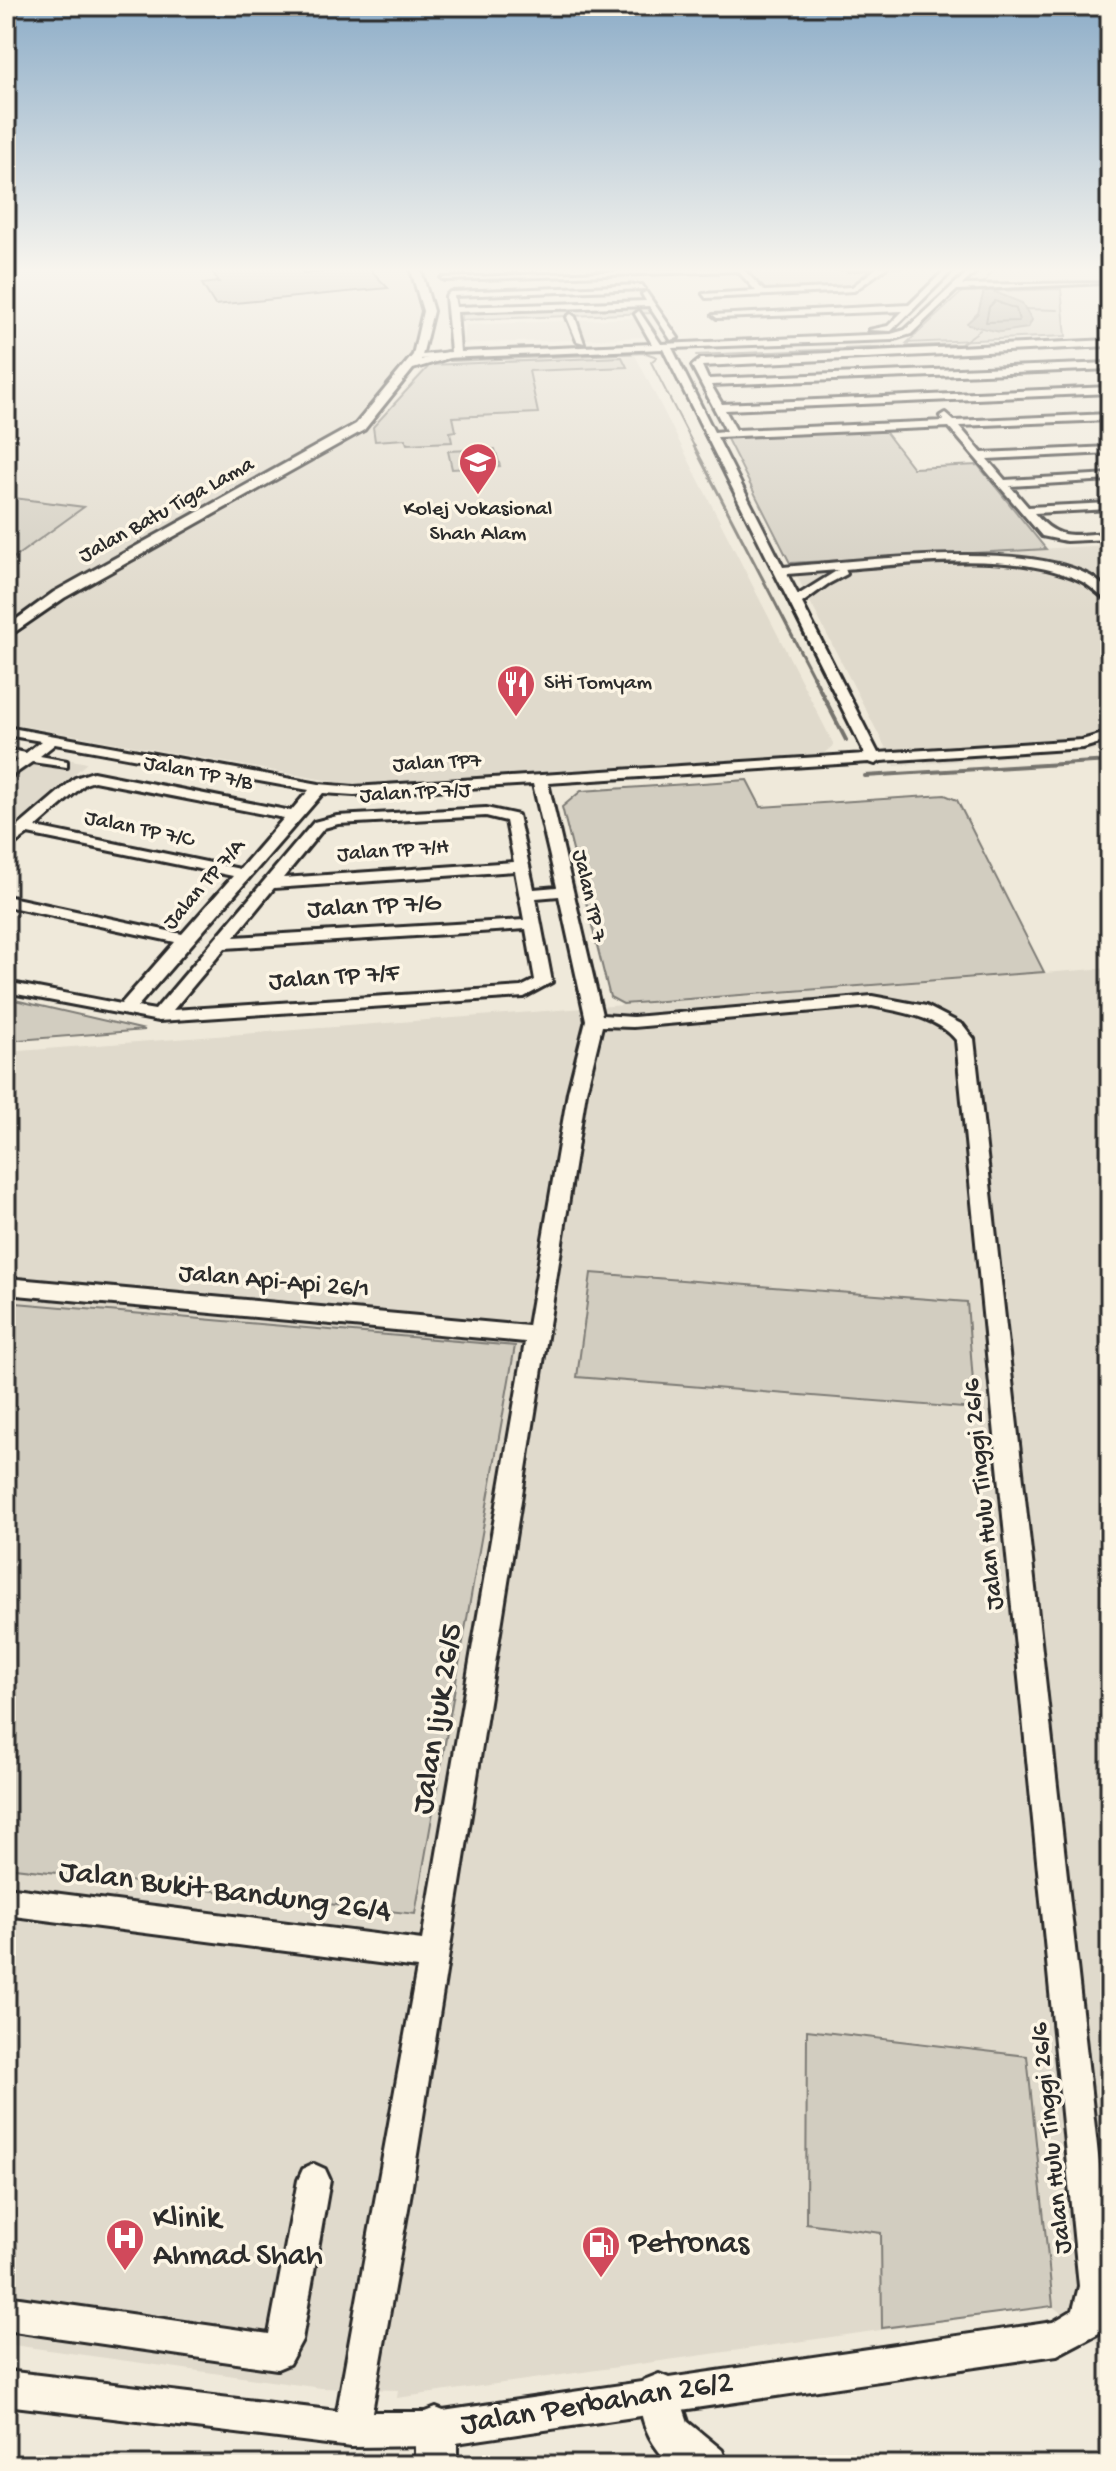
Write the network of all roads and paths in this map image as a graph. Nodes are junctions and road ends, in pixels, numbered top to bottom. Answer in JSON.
{"nodes":[{"id":1,"x":396,"y":382,"type":"edge"},
{"id":2,"x":684,"y":382,"type":"edge"},
{"id":3,"x":705,"y":382,"type":"edge"},
{"id":4,"x":916,"y":382,"type":"edge"},
{"id":5,"x":1110,"y":390,"type":"edge"},
{"id":6,"x":929,"y":398,"type":"junction"},
{"id":7,"x":718,"y":407,"type":"junction"},
{"id":8,"x":1110,"y":417,"type":"edge"},
{"id":9,"x":1110,"y":424,"type":"edge"},
{"id":10,"x":954,"y":428,"type":"junction"},
{"id":11,"x":732,"y":433,"type":"junction"},
{"id":12,"x":710,"y":434,"type":"junction"},
{"id":13,"x":1110,"y":450,"type":"edge"},
{"id":14,"x":979,"y":456,"type":"junction"},
{"id":15,"x":1110,"y":477,"type":"edge"},
{"id":16,"x":1002,"y":483,"type":"junction"},
{"id":17,"x":1110,"y":506,"type":"edge"},
{"id":18,"x":1025,"y":510,"type":"junction"},
{"id":19,"x":1110,"y":536,"type":"edge"},
{"id":20,"x":772,"y":556,"type":"junction"},
{"id":21,"x":854,"y":567,"type":"junction"},
{"id":22,"x":810,"y":569,"type":"junction"},
{"id":23,"x":779,"y":571,"type":"junction"},
{"id":24,"x":1110,"y":597,"type":"edge"},
{"id":25,"x":795,"y":603,"type":"junction"},
{"id":26,"x":6,"y":634,"type":"edge"},
{"id":27,"x":6,"y":731,"type":"edge"},
{"id":28,"x":1110,"y":736,"type":"edge"},
{"id":29,"x":51,"y":740,"type":"junction"},
{"id":30,"x":6,"y":753,"type":"edge"},
{"id":31,"x":29,"y":758,"type":"junction"},
{"id":32,"x":875,"y":760,"type":"junction"},
{"id":33,"x":62,"y":764,"type":"dead end"},
{"id":34,"x":6,"y":776,"type":"edge"},
{"id":35,"x":540,"y":781,"type":"junction"},
{"id":36,"x":319,"y":788,"type":"junction"},
{"id":37,"x":295,"y":816,"type":"junction"},
{"id":38,"x":25,"y":829,"type":"junction"},
{"id":39,"x":6,"y":845,"type":"edge"},
{"id":40,"x":520,"y":866,"type":"junction"},
{"id":41,"x":244,"y":874,"type":"junction"},
{"id":42,"x":270,"y":884,"type":"junction"},
{"id":43,"x":564,"y":891,"type":"junction"},
{"id":44,"x":526,"y":894,"type":"junction"},
{"id":45,"x":6,"y":901,"type":"edge"},
{"id":46,"x":531,"y":924,"type":"junction"},
{"id":47,"x":187,"y":940,"type":"junction"},
{"id":48,"x":220,"y":943,"type":"junction"},
{"id":49,"x":6,"y":987,"type":"edge"},
{"id":50,"x":124,"y":1011,"type":"junction"},
{"id":51,"x":159,"y":1016,"type":"junction"},
{"id":52,"x":595,"y":1020,"type":"junction"},
{"id":53,"x":7,"y":1289,"type":"edge"},
{"id":54,"x":537,"y":1335,"type":"junction"},
{"id":55,"x":6,"y":1901,"type":"edge"},
{"id":56,"x":434,"y":1956,"type":"junction"},
{"id":57,"x":314,"y":2180,"type":"dead end"},
{"id":58,"x":6,"y":2313,"type":"edge"},
{"id":59,"x":1087,"y":2321,"type":"joint"},
{"id":60,"x":6,"y":2388,"type":"edge"},
{"id":61,"x":659,"y":2395,"type":"junction"},
{"id":62,"x":351,"y":2430,"type":"junction"},
{"id":63,"x":436,"y":2447,"type":"edge"},
{"id":64,"x":707,"y":2465,"type":"edge"}],
"edges":[{"from":1,"to":26,"type":"main road","name":"Jalan Batu Tiga Lama"},
{"from":2,"to":12,"type":"street"},
{"from":3,"to":7,"type":"street"},
{"from":4,"to":6,"type":"street"},
{"from":5,"to":6,"type":"street"},
{"from":6,"to":7,"type":"street"},
{"from":6,"to":10,"type":"street"},
{"from":7,"to":11,"type":"street"},
{"from":8,"to":10,"type":"street"},
{"from":9,"to":10,"type":"street"},
{"from":10,"to":11,"type":"street"},
{"from":10,"to":14,"type":"street"},
{"from":11,"to":12,"type":"street"},
{"from":12,"to":20,"type":"street"},
{"from":13,"to":14,"type":"street"},
{"from":14,"to":16,"type":"street"},
{"from":15,"to":16,"type":"street"},
{"from":16,"to":18,"type":"street"},
{"from":17,"to":18,"type":"street"},
{"from":18,"to":19,"type":"street"},
{"from":20,"to":22,"type":"street"},
{"from":20,"to":23,"type":"street"},
{"from":21,"to":22,"type":"street"},
{"from":21,"to":24,"type":"street"},
{"from":21,"to":25,"type":"street"},
{"from":22,"to":23,"type":"street"},
{"from":23,"to":25,"type":"street"},
{"from":25,"to":32,"type":"street"},
{"from":27,"to":29,"type":"street","name":"Jalan TP7"},
{"from":28,"to":32,"type":"street","name":"Jalan TP7"},
{"from":29,"to":31,"type":"street"},
{"from":29,"to":36,"type":"street","name":"Jalan TP7"},
{"from":30,"to":31,"type":"street"},
{"from":31,"to":33,"type":"street"},
{"from":31,"to":34,"type":"street"},
{"from":32,"to":35,"type":"street","name":"Jalan TP7"},
{"from":35,"to":36,"type":"street","name":"Jalan TP7"},
{"from":35,"to":43,"type":"street","name":"Jalan TP 7"},
{"from":36,"to":37,"type":"street","name":"Jalan TP 7/A"},
{"from":37,"to":38,"type":"street","name":"Jalan TP 7/B"},
{"from":37,"to":41,"type":"street","name":"Jalan TP 7/A"},
{"from":38,"to":39,"type":"street"},
{"from":38,"to":41,"type":"street","name":"Jalan TP 7/C"},
{"from":40,"to":42,"type":"street","name":"Jalan TP 7/H"},
{"from":40,"to":42,"type":"street","name":"Jalan TP 7/J"},
{"from":40,"to":44,"type":"street"},
{"from":41,"to":47,"type":"street","name":"Jalan TP 7/A"},
{"from":42,"to":48,"type":"street"},
{"from":43,"to":44,"type":"street"},
{"from":43,"to":52,"type":"street","name":"Jalan TP 7"},
{"from":44,"to":46,"type":"street"},
{"from":45,"to":47,"type":"street"},
{"from":46,"to":48,"type":"street","name":"Jalan TP 7/G"},
{"from":46,"to":51,"type":"street","name":"Jalan TP 7/F"},
{"from":47,"to":50,"type":"street","name":"Jalan TP 7/A"},
{"from":48,"to":51,"type":"street"},
{"from":49,"to":50,"type":"street","name":"Jalan TP 7/F"},
{"from":50,"to":51,"type":"street","name":"Jalan TP 7/F"},
{"from":52,"to":54,"type":"street","name":"Jalan Ijuk 26/5"},
{"from":52,"to":59,"type":"street","name":"Jalan Hulu Tinggi 26/6"},
{"from":53,"to":54,"type":"street","name":"Jalan Api-Api 26/1"},
{"from":54,"to":56,"type":"street","name":"Jalan Ijuk 26/5"},
{"from":55,"to":56,"type":"street","name":"Jalan Bukit Bandung 26/4"},
{"from":56,"to":62,"type":"street","name":"Jalan Ijuk 26/5"},
{"from":57,"to":58,"type":"street"},
{"from":59,"to":61,"type":"street","name":"Jalan Perbahan 26/2"},
{"from":60,"to":62,"type":"street","name":"Jalan Perbahan 26/2"},
{"from":61,"to":63,"type":"street","name":"Jalan Perbahan 26/2"},
{"from":61,"to":64,"type":"main road"},
{"from":62,"to":63,"type":"street","name":"Jalan Perbahan 26/2"}]}
